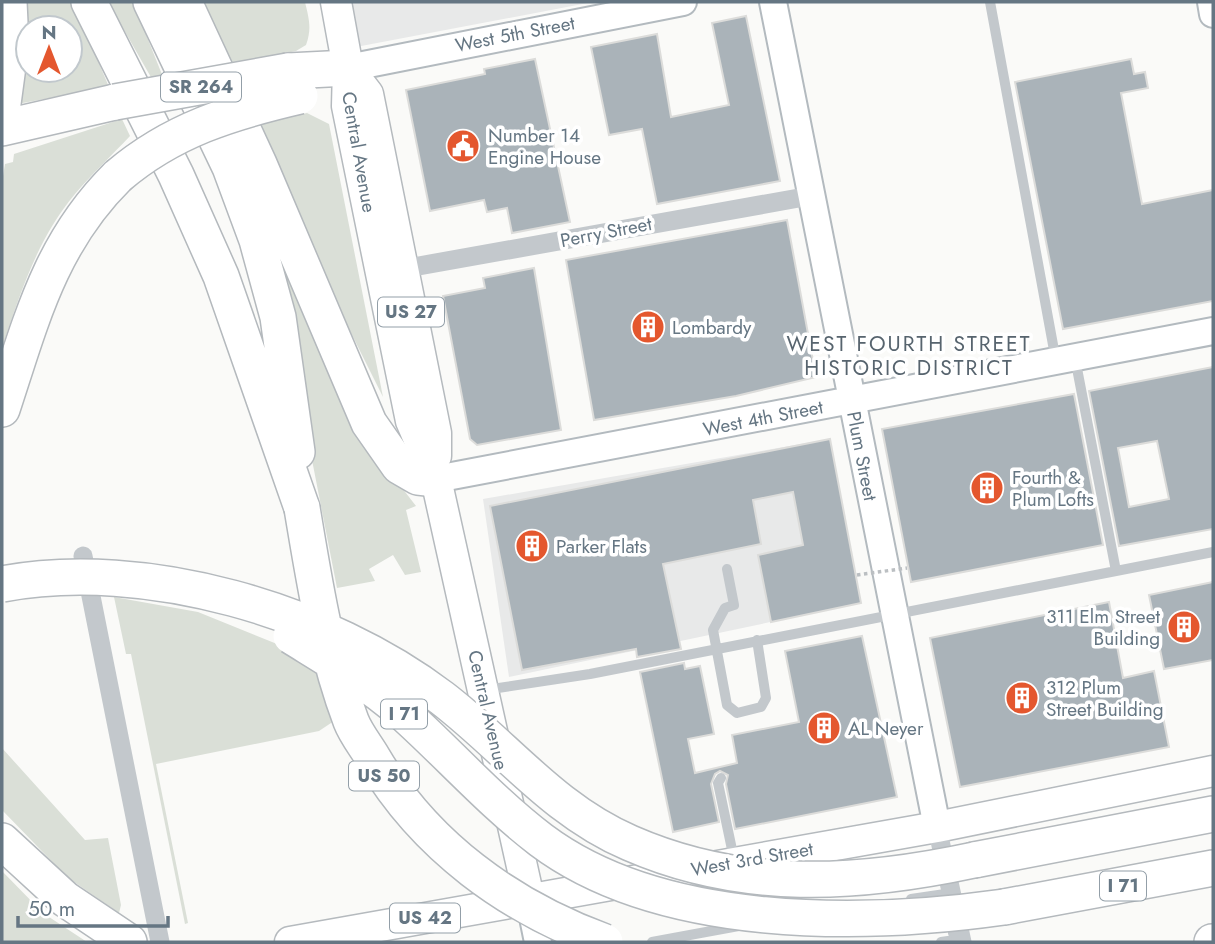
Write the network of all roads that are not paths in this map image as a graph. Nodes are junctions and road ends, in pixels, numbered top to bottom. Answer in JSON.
{"nodes":[{"id":1,"x":9,"y":2,"type":"edge"},
{"id":2,"x":89,"y":2,"type":"edge"},
{"id":3,"x":151,"y":2,"type":"edge"},
{"id":4,"x":184,"y":2,"type":"edge"},
{"id":5,"x":336,"y":2,"type":"edge"},
{"id":6,"x":683,"y":2,"type":"edge"},
{"id":7,"x":773,"y":2,"type":"edge"},
{"id":8,"x":989,"y":2,"type":"edge"},
{"id":9,"x":1211,"y":2,"type":"edge"},
{"id":10,"x":1213,"y":14,"type":"edge"},
{"id":11,"x":348,"y":68,"type":"junction"},
{"id":12,"x":294,"y":84,"type":"junction"},
{"id":13,"x":2,"y":111,"type":"edge"},
{"id":14,"x":2,"y":128,"type":"edge"},
{"id":15,"x":810,"y":196,"type":"junction"},
{"id":16,"x":402,"y":270,"type":"junction"},
{"id":17,"x":1213,"y":331,"type":"edge"},
{"id":18,"x":1065,"y":360,"type":"junction"},
{"id":19,"x":851,"y":401,"type":"junction"},
{"id":20,"x":2,"y":409,"type":"edge"},
{"id":21,"x":436,"y":479,"type":"junction"},
{"id":22,"x":302,"y":508,"type":"junction"},
{"id":23,"x":1213,"y":552,"type":"edge"},
{"id":24,"x":83,"y":556,"type":"dead end"},
{"id":25,"x":727,"y":569,"type":"dead end"},
{"id":26,"x":1116,"y":571,"type":"junction"},
{"id":27,"x":151,"y":583,"type":"junction"},
{"id":28,"x":2,"y":584,"type":"edge"},
{"id":29,"x":894,"y":615,"type":"junction"},
{"id":30,"x":757,"y":640,"type":"junction"},
{"id":31,"x":716,"y":648,"type":"junction"},
{"id":32,"x":482,"y":690,"type":"junction"},
{"id":33,"x":1213,"y":771,"type":"edge"},
{"id":34,"x":721,"y":778,"type":"dead end"},
{"id":35,"x":1213,"y":814,"type":"edge"},
{"id":36,"x":937,"y":827,"type":"junction"},
{"id":37,"x":2,"y":841,"type":"edge"},
{"id":38,"x":735,"y":862,"type":"junction"},
{"id":39,"x":1213,"y":868,"type":"edge"},
{"id":40,"x":743,"y":891,"type":"dead end"},
{"id":41,"x":529,"y":898,"type":"junction"},
{"id":42,"x":904,"y":901,"type":"dead end"},
{"id":43,"x":746,"y":902,"type":"dead end"},
{"id":44,"x":863,"y":907,"type":"dead end"},
{"id":45,"x":1013,"y":907,"type":"junction"},
{"id":46,"x":753,"y":924,"type":"junction"},
{"id":47,"x":119,"y":937,"type":"edge"},
{"id":48,"x":160,"y":942,"type":"edge"},
{"id":49,"x":290,"y":942,"type":"edge"},
{"id":50,"x":538,"y":942,"type":"edge"},
{"id":51,"x":605,"y":942,"type":"edge"},
{"id":52,"x":652,"y":942,"type":"edge"},
{"id":53,"x":922,"y":942,"type":"edge"},
{"id":54,"x":941,"y":942,"type":"edge"},
{"id":55,"x":962,"y":942,"type":"edge"}],
"edges":[{"from":1,"to":13,"type":"highway"},
{"from":2,"to":22,"type":"highway","number":"US 50"},
{"from":3,"to":22,"type":"highway"},
{"from":4,"to":21,"type":"highway"},
{"from":5,"to":11,"type":"main road","name":"Central Avenue"},
{"from":6,"to":11,"type":"street","name":"West 5th Street"},
{"from":7,"to":15,"type":"street","name":"Plum Street"},
{"from":8,"to":18,"type":"lane"},
{"from":9,"to":10,"type":"street"},
{"from":11,"to":12,"type":"highway"},
{"from":11,"to":16,"type":"main road","name":"Central Avenue","number":"US 27"},
{"from":11,"to":21,"type":"main road","name":"Central Avenue","number":"US 27"},
{"from":12,"to":14,"type":"highway","number":"SR 264","bridge":true},
{"from":12,"to":20,"type":"highway","bridge":true},
{"from":15,"to":16,"type":"street","name":"Perry Street"},
{"from":15,"to":19,"type":"street","name":"Plum Street"},
{"from":16,"to":21,"type":"main road","name":"Central Avenue","number":"US 27"},
{"from":17,"to":18,"type":"street","name":"West 4th Street"},
{"from":18,"to":19,"type":"street","name":"West 4th Street"},
{"from":18,"to":26,"type":"lane"},
{"from":19,"to":21,"type":"street","name":"West 4th Street"},
{"from":19,"to":29,"type":"street","name":"Plum Street"},
{"from":21,"to":32,"type":"main road","name":"Central Avenue","number":"US 27"},
{"from":22,"to":51,"type":"highway","number":"US 50","bridge":true},
{"from":23,"to":26,"type":"lane"},
{"from":24,"to":48,"type":"street"},
{"from":25,"to":31,"type":"lane"},
{"from":26,"to":29,"type":"lane"},
{"from":27,"to":28,"type":"highway","number":"I 71","bridge":true},
{"from":27,"to":35,"type":"highway","bridge":true},
{"from":27,"to":45,"type":"highway","number":"I 71","bridge":true},
{"from":29,"to":30,"type":"lane"},
{"from":29,"to":36,"type":"street","name":"Plum Street"},
{"from":30,"to":31,"type":"lane"},
{"from":30,"to":31,"type":"lane"},
{"from":31,"to":32,"type":"lane"},
{"from":32,"to":41,"type":"main road","name":"Central Avenue","number":"US 27"},
{"from":33,"to":36,"type":"main road","name":"West 3rd Street"},
{"from":34,"to":38,"type":"lane"},
{"from":36,"to":38,"type":"main road","name":"West 3rd Street"},
{"from":36,"to":55,"type":"street"},
{"from":37,"to":47,"type":"highway"},
{"from":38,"to":40,"type":"lane"},
{"from":38,"to":41,"type":"main road","name":"West 3rd Street"},
{"from":39,"to":45,"type":"highway","number":"I 71"},
{"from":41,"to":49,"type":"main road","name":"West 3rd Street","number":"US 42"},
{"from":41,"to":50,"type":"street","name":"Central Avenue","number":"US 27"},
{"from":42,"to":54,"type":"lane"},
{"from":43,"to":46,"type":"lane"},
{"from":44,"to":46,"type":"lane"},
{"from":45,"to":53,"type":"highway"},
{"from":46,"to":52,"type":"lane"}]}
